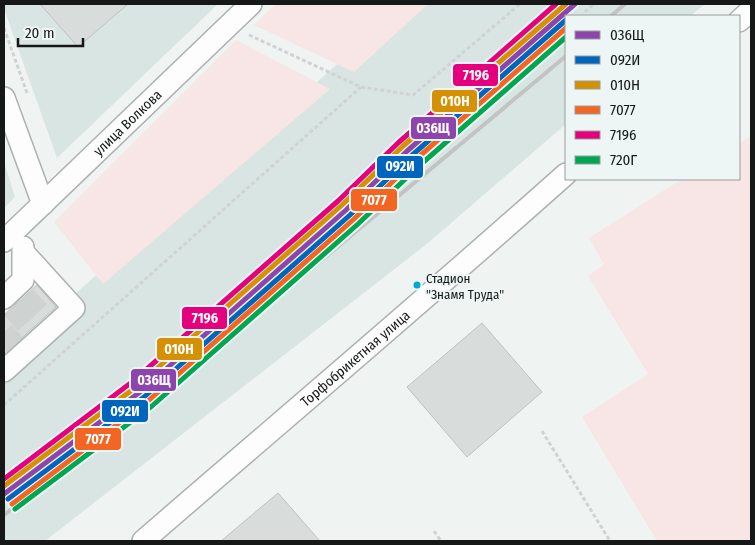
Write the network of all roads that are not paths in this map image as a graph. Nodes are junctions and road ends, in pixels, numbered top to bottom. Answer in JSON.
{"nodes":[{"id":1,"x":251,"y":4,"type":"edge"},
{"id":2,"x":751,"y":10,"type":"edge"},
{"id":3,"x":740,"y":20,"type":"edge"},
{"id":4,"x":4,"y":98,"type":"edge"},
{"id":5,"x":565,"y":175,"type":"edge"},
{"id":6,"x":43,"y":204,"type":"junction"},
{"id":7,"x":21,"y":225,"type":"junction"},
{"id":8,"x":4,"y":241,"type":"edge"},
{"id":9,"x":24,"y":253,"type":"junction"},
{"id":10,"x":12,"y":297,"type":"edge"},
{"id":11,"x":11,"y":360,"type":"edge"},
{"id":12,"x":143,"y":541,"type":"edge"}],
"edges":[{"from":1,"to":6,"type":"street","name":"улица Волкова"},
{"from":2,"to":3,"type":"street"},
{"from":4,"to":6,"type":"street"},
{"from":5,"to":12,"type":"street","name":"Торфобрикетная улица"},
{"from":6,"to":7,"type":"street","name":"улица Волкова"},
{"from":7,"to":8,"type":"street","name":"улица Волкова"},
{"from":7,"to":9,"type":"street"},
{"from":9,"to":10,"type":"street"},
{"from":9,"to":11,"type":"street"}]}
